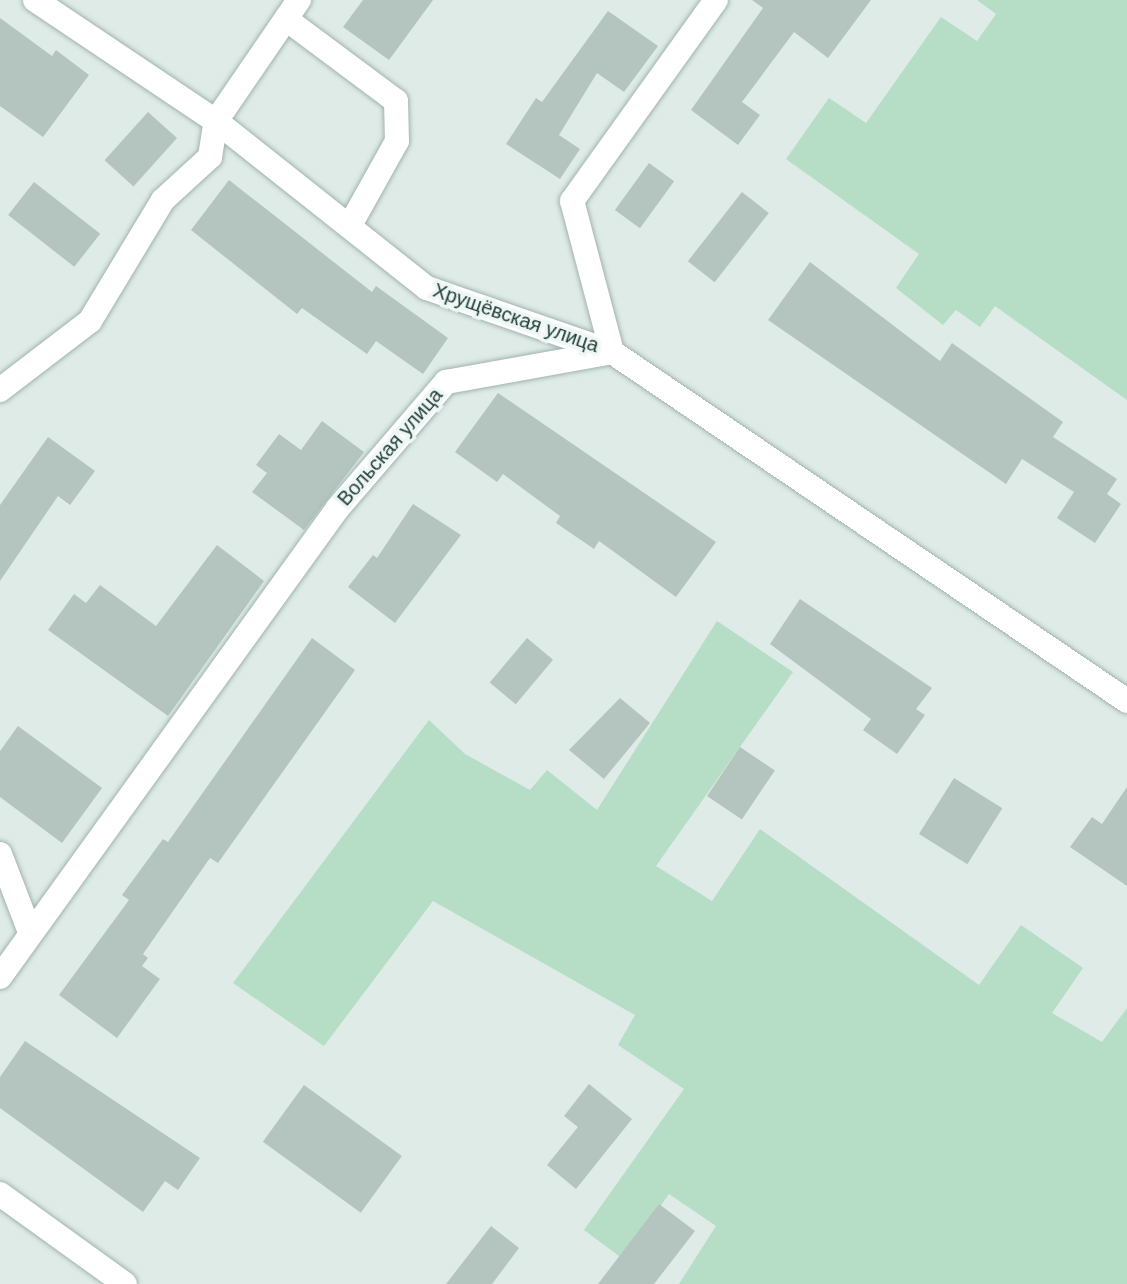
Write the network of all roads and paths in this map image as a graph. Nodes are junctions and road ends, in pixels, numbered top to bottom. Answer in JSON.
{"nodes":[{"id":1,"x":35,"y":0,"type":"edge"},
{"id":2,"x":716,"y":0,"type":"edge"},
{"id":3,"x":292,"y":10,"type":"edge"},
{"id":4,"x":216,"y":121,"type":"junction"},
{"id":5,"x":349,"y":227,"type":"junction"},
{"id":6,"x":612,"y":352,"type":"junction"},
{"id":7,"x":0,"y":390,"type":"edge"},
{"id":8,"x":1127,"y":701,"type":"edge"},
{"id":9,"x":0,"y":854,"type":"edge"},
{"id":10,"x":30,"y":932,"type":"junction"},
{"id":11,"x":0,"y":977,"type":"edge"},
{"id":12,"x":0,"y":1194,"type":"edge"},
{"id":13,"x":125,"y":1284,"type":"edge"}],
"edges":[{"from":1,"to":4,"type":"street","name":"Хрущёвская улица"},
{"from":2,"to":6,"type":"street"},
{"from":3,"to":4,"type":"street"},
{"from":3,"to":5,"type":"street"},
{"from":4,"to":5,"type":"street","name":"Хрущёвская улица"},
{"from":4,"to":7,"type":"street"},
{"from":5,"to":6,"type":"street","name":"Хрущёвская улица"},
{"from":6,"to":8,"type":"street","name":"Хрущёвская улица"},
{"from":6,"to":10,"type":"street","name":"Вольская улица"},
{"from":9,"to":10,"type":"street"},
{"from":10,"to":11,"type":"street","name":"Вольская улица"},
{"from":12,"to":13,"type":"street"}]}
